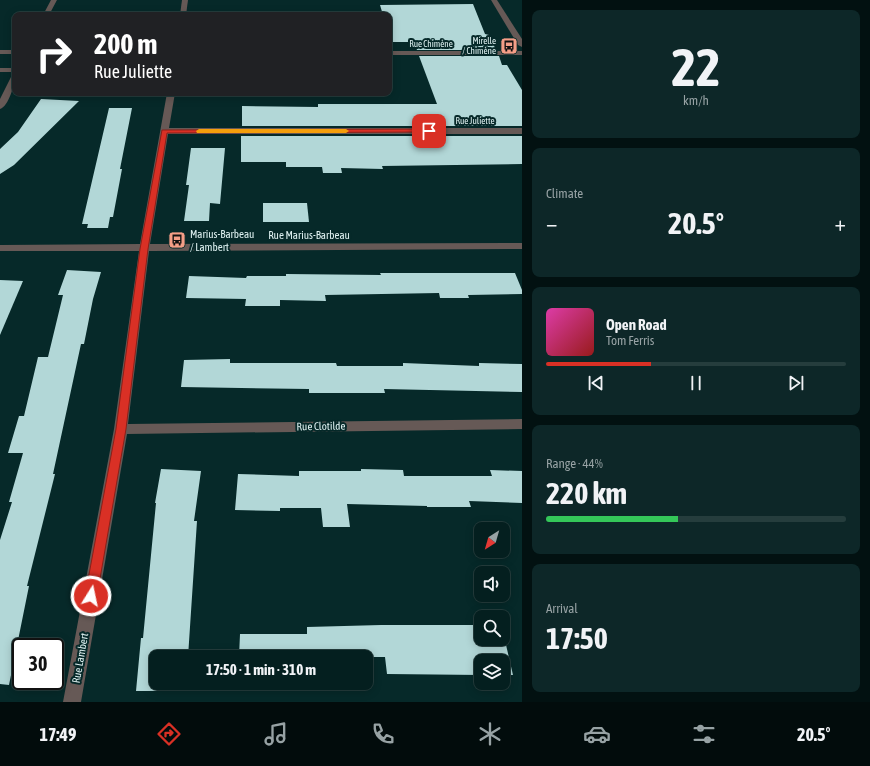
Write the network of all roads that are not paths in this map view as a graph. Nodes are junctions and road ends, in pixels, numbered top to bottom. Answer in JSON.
{"nodes":[{"id":1,"x":54,"y":0,"type":"edge"},
{"id":2,"x":185,"y":0,"type":"edge"},
{"id":3,"x":494,"y":0,"type":"edge"},
{"id":4,"x":48,"y":12,"type":"edge"},
{"id":5,"x":183,"y":12,"type":"edge"},
{"id":6,"x":522,"y":45,"type":"edge"},
{"id":7,"x":0,"y":52,"type":"edge"},
{"id":8,"x":12,"y":52,"type":"edge"},
{"id":9,"x":392,"y":53,"type":"edge"},
{"id":10,"x":522,"y":53,"type":"edge"},
{"id":11,"x":0,"y":70,"type":"edge"},
{"id":12,"x":12,"y":70,"type":"edge"},
{"id":13,"x":12,"y":83,"type":"edge"},
{"id":14,"x":170,"y":96,"type":"edge"},
{"id":15,"x":0,"y":107,"type":"edge"},
{"id":16,"x":164,"y":131,"type":"junction"},
{"id":17,"x":522,"y":131,"type":"edge"},
{"id":18,"x":522,"y":246,"type":"edge"},
{"id":19,"x":0,"y":248,"type":"edge"},
{"id":20,"x":144,"y":249,"type":"junction"},
{"id":21,"x":522,"y":424,"type":"edge"},
{"id":22,"x":121,"y":429,"type":"junction"},
{"id":23,"x":72,"y":702,"type":"edge"}],
"edges":[{"from":1,"to":4,"type":"street"},
{"from":2,"to":5,"type":"street"},
{"from":3,"to":6,"type":"street"},
{"from":7,"to":8,"type":"street"},
{"from":9,"to":10,"type":"street","name":"Rue Chimène"},
{"from":11,"to":12,"type":"street"},
{"from":13,"to":15,"type":"street"},
{"from":14,"to":16,"type":"street","name":"Rue Lambert"},
{"from":16,"to":17,"type":"street","name":"Rue Juliette"},
{"from":16,"to":20,"type":"street","name":"Rue Lambert"},
{"from":18,"to":20,"type":"street","name":"Rue Marius-Barbeau"},
{"from":19,"to":20,"type":"street","name":"Rue Marius-Barbeau"},
{"from":20,"to":22,"type":"street","name":"Rue Lambert"},
{"from":21,"to":22,"type":"street","name":"Rue Clotilde"},
{"from":22,"to":23,"type":"street","name":"Rue Lambert"}]}
